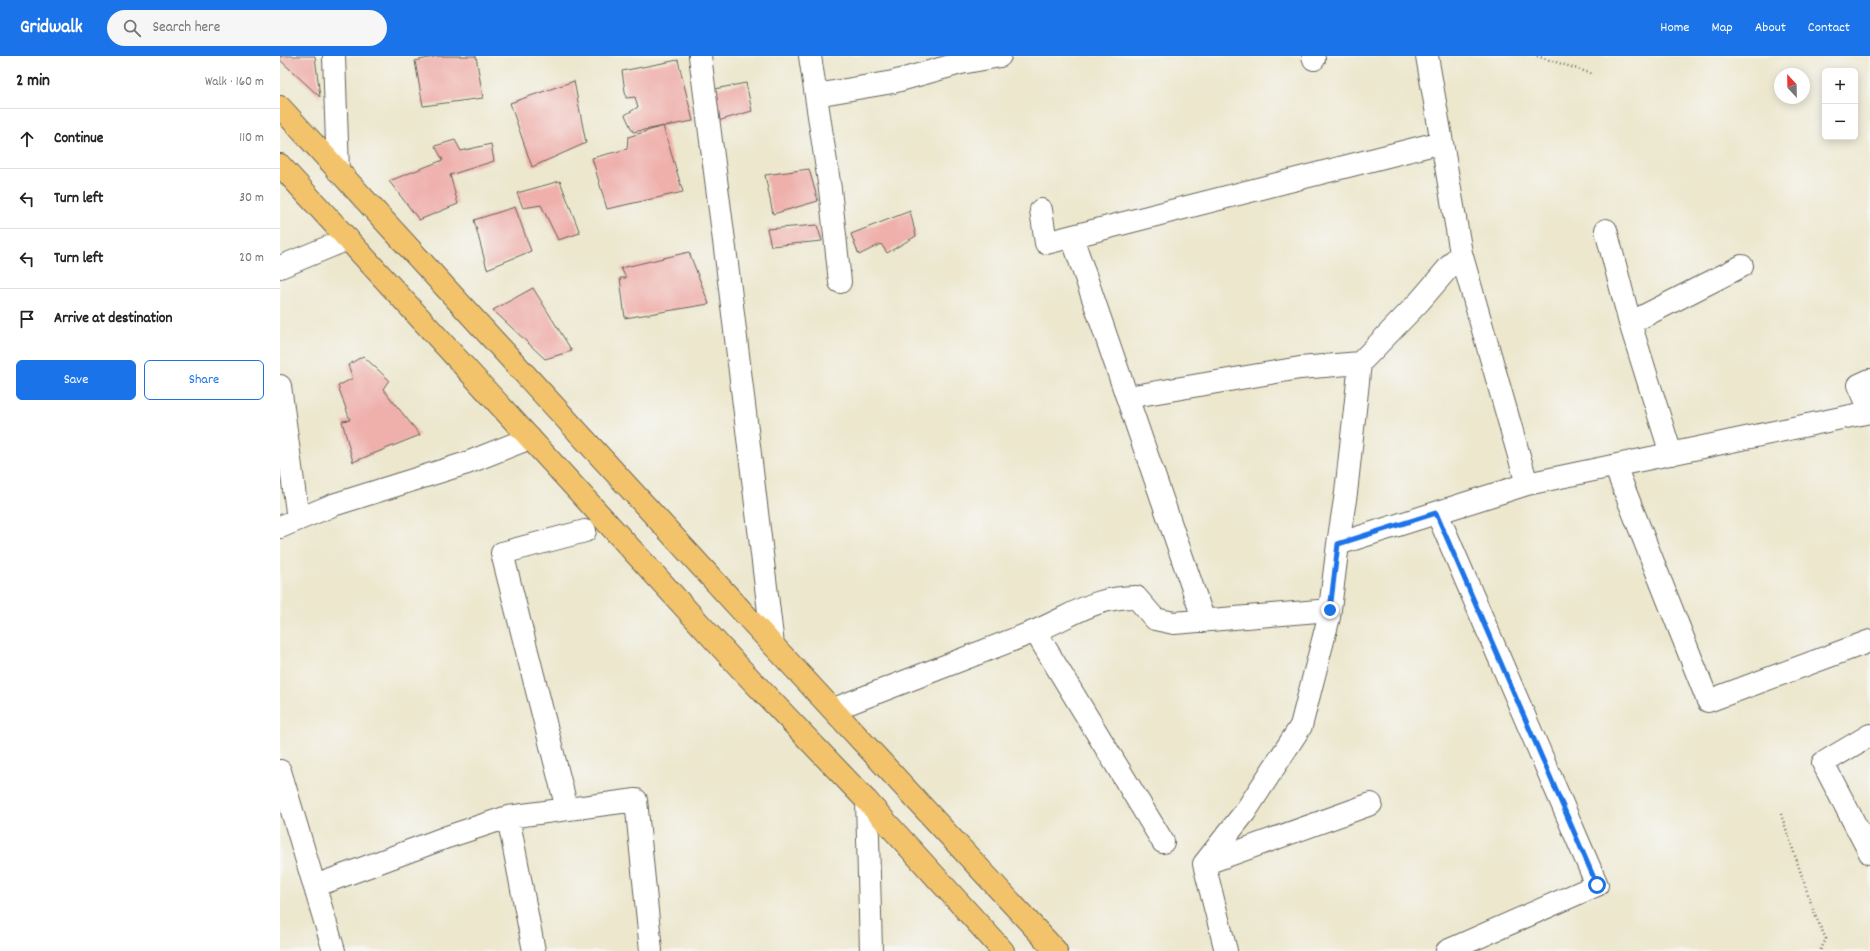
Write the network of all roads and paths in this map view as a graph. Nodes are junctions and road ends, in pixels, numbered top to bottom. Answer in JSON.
{"nodes":[{"id":1,"x":334,"y":56,"type":"edge"},
{"id":2,"x":700,"y":56,"type":"edge"},
{"id":3,"x":810,"y":56,"type":"edge"},
{"id":4,"x":1000,"y":56,"type":"edge"},
{"id":5,"x":1427,"y":56,"type":"edge"},
{"id":6,"x":1537,"y":56,"type":"edge"},
{"id":7,"x":1593,"y":74,"type":"dead end"},
{"id":8,"x":816,"y":95,"type":"junction"},
{"id":9,"x":280,"y":106,"type":"edge"},
{"id":10,"x":1442,"y":142,"type":"junction"},
{"id":11,"x":280,"y":166,"type":"edge"},
{"id":12,"x":338,"y":171,"type":"junction"},
{"id":13,"x":1041,"y":210,"type":"dead end"},
{"id":14,"x":1606,"y":230,"type":"dead end"},
{"id":15,"x":1072,"y":237,"type":"junction"},
{"id":16,"x":348,"y":239,"type":"junction"},
{"id":17,"x":1461,"y":253,"type":"junction"},
{"id":18,"x":280,"y":266,"type":"edge"},
{"id":19,"x":1742,"y":266,"type":"dead end"},
{"id":20,"x":840,"y":282,"type":"dead end"},
{"id":21,"x":1630,"y":323,"type":"junction"},
{"id":22,"x":1360,"y":363,"type":"junction"},
{"id":23,"x":1870,"y":380,"type":"edge"},
{"id":24,"x":280,"y":386,"type":"edge"},
{"id":25,"x":1128,"y":397,"type":"junction"},
{"id":26,"x":1870,"y":411,"type":"edge"},
{"id":27,"x":530,"y":438,"type":"junction"},
{"id":28,"x":1671,"y":454,"type":"junction"},
{"id":29,"x":1615,"y":466,"type":"junction"},
{"id":30,"x":1527,"y":484,"type":"junction"},
{"id":31,"x":1436,"y":513,"type":"junction"},
{"id":32,"x":289,"y":523,"type":"edge"},
{"id":33,"x":585,"y":532,"type":"dead end"},
{"id":34,"x":1338,"y":544,"type":"junction"},
{"id":35,"x":1330,"y":610,"type":"junction"},
{"id":36,"x":1204,"y":621,"type":"junction"},
{"id":37,"x":1035,"y":631,"type":"junction"},
{"id":38,"x":1870,"y":641,"type":"edge"},
{"id":39,"x":772,"y":645,"type":"junction"},
{"id":40,"x":834,"y":709,"type":"junction"},
{"id":41,"x":1870,"y":735,"type":"edge"},
{"id":42,"x":280,"y":771,"type":"edge"},
{"id":43,"x":867,"y":801,"type":"junction"},
{"id":44,"x":1372,"y":804,"type":"dead end"},
{"id":45,"x":567,"y":809,"type":"junction"},
{"id":46,"x":1781,"y":814,"type":"dead end"},
{"id":47,"x":508,"y":817,"type":"junction"},
{"id":48,"x":1163,"y":842,"type":"dead end"},
{"id":49,"x":1870,"y":853,"type":"edge"},
{"id":50,"x":1204,"y":864,"type":"junction"},
{"id":51,"x":315,"y":886,"type":"junction"},
{"id":52,"x":334,"y":951,"type":"edge"},
{"id":53,"x":534,"y":951,"type":"edge"},
{"id":54,"x":651,"y":951,"type":"edge"},
{"id":55,"x":872,"y":951,"type":"edge"},
{"id":56,"x":1003,"y":951,"type":"edge"},
{"id":57,"x":1056,"y":951,"type":"edge"},
{"id":58,"x":1226,"y":951,"type":"edge"},
{"id":59,"x":1447,"y":951,"type":"edge"},
{"id":60,"x":1820,"y":951,"type":"edge"}],
"edges":[{"from":1,"to":12,"type":"street"},
{"from":2,"to":39,"type":"street"},
{"from":3,"to":8,"type":"street"},
{"from":4,"to":8,"type":"street"},
{"from":5,"to":10,"type":"street"},
{"from":6,"to":7,"type":"path"},
{"from":8,"to":20,"type":"street"},
{"from":9,"to":12,"type":"highway"},
{"from":10,"to":15,"type":"street"},
{"from":10,"to":17,"type":"street"},
{"from":11,"to":16,"type":"highway"},
{"from":12,"to":39,"type":"highway"},
{"from":13,"to":15,"type":"street"},
{"from":14,"to":21,"type":"street"},
{"from":15,"to":25,"type":"street"},
{"from":16,"to":18,"type":"street"},
{"from":16,"to":27,"type":"highway"},
{"from":17,"to":22,"type":"street"},
{"from":17,"to":30,"type":"street"},
{"from":19,"to":21,"type":"street"},
{"from":21,"to":28,"type":"street"},
{"from":22,"to":25,"type":"street"},
{"from":22,"to":34,"type":"street"},
{"from":23,"to":26,"type":"street"},
{"from":24,"to":32,"type":"street"},
{"from":25,"to":36,"type":"street"},
{"from":26,"to":28,"type":"street"},
{"from":27,"to":32,"type":"street"},
{"from":27,"to":43,"type":"highway"},
{"from":28,"to":29,"type":"street"},
{"from":29,"to":30,"type":"street"},
{"from":29,"to":38,"type":"street"},
{"from":30,"to":31,"type":"street"},
{"from":31,"to":34,"type":"street"},
{"from":31,"to":59,"type":"street"},
{"from":33,"to":45,"type":"street"},
{"from":34,"to":35,"type":"street"},
{"from":35,"to":36,"type":"street"},
{"from":35,"to":50,"type":"street"},
{"from":36,"to":37,"type":"street"},
{"from":37,"to":40,"type":"street"},
{"from":37,"to":48,"type":"street"},
{"from":39,"to":40,"type":"highway"},
{"from":40,"to":57,"type":"highway"},
{"from":41,"to":49,"type":"street"},
{"from":42,"to":51,"type":"street"},
{"from":43,"to":55,"type":"street"},
{"from":43,"to":56,"type":"highway"},
{"from":44,"to":50,"type":"street"},
{"from":45,"to":47,"type":"street"},
{"from":45,"to":54,"type":"street"},
{"from":46,"to":60,"type":"path"},
{"from":47,"to":51,"type":"street"},
{"from":47,"to":53,"type":"street"},
{"from":50,"to":58,"type":"street"},
{"from":51,"to":52,"type":"street"}]}
